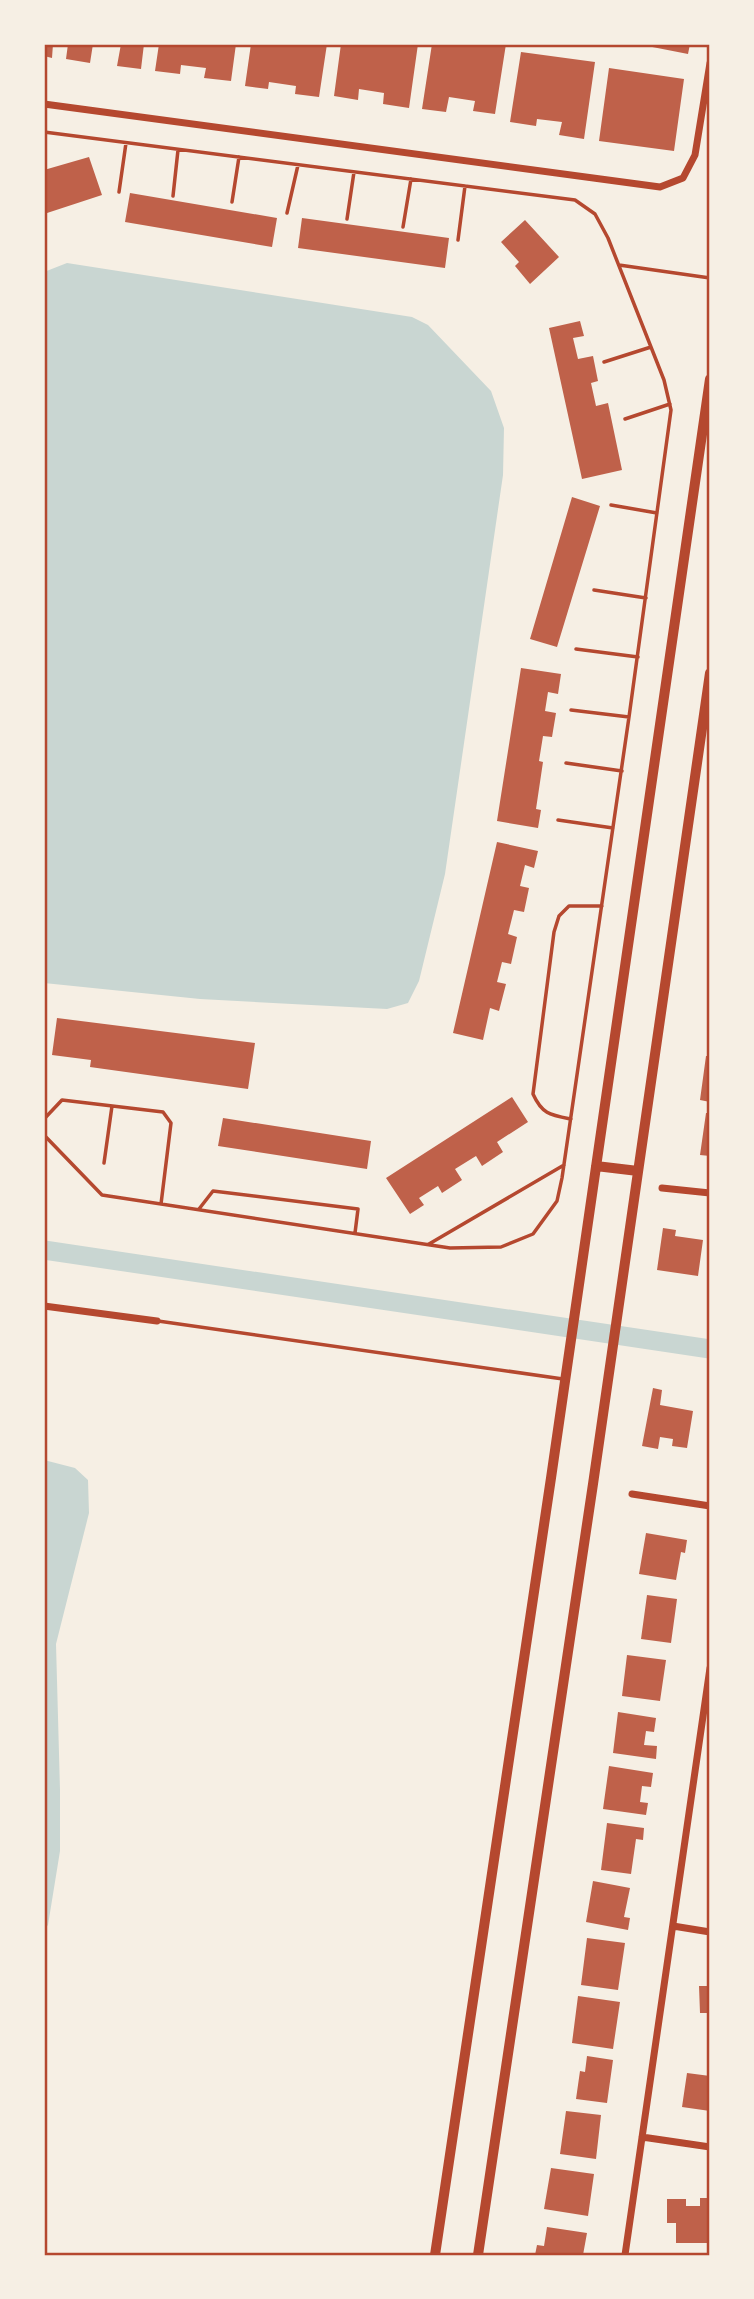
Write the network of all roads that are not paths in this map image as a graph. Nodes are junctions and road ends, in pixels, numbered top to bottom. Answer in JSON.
{"nodes":[{"id":1,"x":710,"y":63,"type":"edge"},
{"id":2,"x":44,"y":104,"type":"edge"},
{"id":3,"x":44,"y":132,"type":"edge"},
{"id":4,"x":127,"y":143,"type":"junction"},
{"id":5,"x":178,"y":150,"type":"junction"},
{"id":6,"x":239,"y":158,"type":"junction"},
{"id":7,"x":298,"y":165,"type":"junction"},
{"id":8,"x":354,"y":172,"type":"junction"},
{"id":9,"x":411,"y":179,"type":"junction"},
{"id":10,"x":465,"y":186,"type":"junction"},
{"id":11,"x":119,"y":192,"type":"dead end"},
{"id":12,"x":173,"y":196,"type":"dead end"},
{"id":13,"x":232,"y":202,"type":"dead end"},
{"id":14,"x":287,"y":212,"type":"dead end"},
{"id":15,"x":346,"y":219,"type":"dead end"},
{"id":16,"x":403,"y":227,"type":"dead end"},
{"id":17,"x":458,"y":240,"type":"dead end"},
{"id":18,"x":619,"y":264,"type":"junction"},
{"id":19,"x":710,"y":278,"type":"edge"},
{"id":20,"x":651,"y":347,"type":"junction"},
{"id":21,"x":604,"y":362,"type":"dead end"},
{"id":22,"x":710,"y":379,"type":"edge"},
{"id":23,"x":670,"y":404,"type":"junction"},
{"id":24,"x":625,"y":419,"type":"dead end"},
{"id":25,"x":611,"y":505,"type":"dead end"},
{"id":26,"x":657,"y":513,"type":"junction"},
{"id":27,"x":594,"y":590,"type":"dead end"},
{"id":28,"x":646,"y":598,"type":"junction"},
{"id":29,"x":576,"y":649,"type":"dead end"},
{"id":30,"x":638,"y":657,"type":"junction"},
{"id":31,"x":710,"y":673,"type":"edge"},
{"id":32,"x":570,"y":710,"type":"dead end"},
{"id":33,"x":629,"y":717,"type":"junction"},
{"id":34,"x":566,"y":763,"type":"dead end"},
{"id":35,"x":621,"y":771,"type":"junction"},
{"id":36,"x":558,"y":820,"type":"dead end"},
{"id":37,"x":613,"y":828,"type":"junction"},
{"id":38,"x":602,"y":906,"type":"junction"},
{"id":39,"x":112,"y":1106,"type":"junction"},
{"id":40,"x":44,"y":1119,"type":"edge"},
{"id":41,"x":571,"y":1119,"type":"junction"},
{"id":42,"x":44,"y":1135,"type":"edge"},
{"id":43,"x":104,"y":1163,"type":"dead end"},
{"id":44,"x":564,"y":1165,"type":"junction"},
{"id":45,"x":596,"y":1166,"type":"junction"},
{"id":46,"x":638,"y":1171,"type":"junction"},
{"id":47,"x":662,"y":1188,"type":"dead end"},
{"id":48,"x":710,"y":1193,"type":"edge"},
{"id":49,"x":161,"y":1204,"type":"junction"},
{"id":50,"x":199,"y":1210,"type":"junction"},
{"id":51,"x":355,"y":1233,"type":"junction"},
{"id":52,"x":428,"y":1245,"type":"junction"},
{"id":53,"x":44,"y":1306,"type":"edge"},
{"id":54,"x":156,"y":1321,"type":"joint"},
{"id":55,"x":565,"y":1379,"type":"junction"},
{"id":56,"x":632,"y":1494,"type":"dead end"},
{"id":57,"x":710,"y":1506,"type":"edge"},
{"id":58,"x":710,"y":1668,"type":"edge"},
{"id":59,"x":706,"y":1723,"type":"edge"},
{"id":60,"x":673,"y":1926,"type":"junction"},
{"id":61,"x":710,"y":1932,"type":"edge"},
{"id":62,"x":642,"y":2137,"type":"junction"},
{"id":63,"x":710,"y":2147,"type":"edge"},
{"id":64,"x":435,"y":2255,"type":"edge"},
{"id":65,"x":478,"y":2255,"type":"edge"},
{"id":66,"x":625,"y":2255,"type":"edge"}],
"edges":[{"from":1,"to":2,"type":"street"},
{"from":3,"to":4,"type":"lane"},
{"from":4,"to":5,"type":"lane"},
{"from":4,"to":11,"type":"lane"},
{"from":5,"to":6,"type":"lane"},
{"from":5,"to":12,"type":"lane"},
{"from":6,"to":7,"type":"lane"},
{"from":6,"to":13,"type":"lane"},
{"from":7,"to":8,"type":"lane"},
{"from":7,"to":14,"type":"lane"},
{"from":8,"to":9,"type":"lane"},
{"from":8,"to":15,"type":"lane"},
{"from":9,"to":10,"type":"lane"},
{"from":9,"to":16,"type":"lane"},
{"from":10,"to":17,"type":"lane"},
{"from":10,"to":18,"type":"lane"},
{"from":18,"to":19,"type":"lane"},
{"from":18,"to":20,"type":"lane"},
{"from":20,"to":21,"type":"lane"},
{"from":20,"to":23,"type":"lane"},
{"from":22,"to":45,"type":"street"},
{"from":23,"to":24,"type":"lane"},
{"from":23,"to":26,"type":"lane"},
{"from":25,"to":26,"type":"lane"},
{"from":26,"to":28,"type":"lane"},
{"from":27,"to":28,"type":"lane"},
{"from":28,"to":30,"type":"lane"},
{"from":29,"to":30,"type":"lane"},
{"from":30,"to":33,"type":"lane"},
{"from":31,"to":46,"type":"street"},
{"from":32,"to":33,"type":"lane"},
{"from":33,"to":35,"type":"lane"},
{"from":34,"to":35,"type":"lane"},
{"from":35,"to":37,"type":"lane"},
{"from":36,"to":37,"type":"lane"},
{"from":37,"to":38,"type":"lane"},
{"from":38,"to":41,"type":"lane"},
{"from":38,"to":41,"type":"lane"},
{"from":39,"to":40,"type":"lane"},
{"from":39,"to":43,"type":"lane"},
{"from":39,"to":49,"type":"lane"},
{"from":41,"to":44,"type":"lane"},
{"from":42,"to":49,"type":"lane"},
{"from":44,"to":52,"type":"lane"},
{"from":44,"to":52,"type":"lane"},
{"from":45,"to":46,"type":"street"},
{"from":45,"to":55,"type":"street"},
{"from":46,"to":65,"type":"street"},
{"from":47,"to":48,"type":"street"},
{"from":49,"to":50,"type":"lane"},
{"from":50,"to":51,"type":"lane"},
{"from":50,"to":51,"type":"lane"},
{"from":51,"to":52,"type":"lane"},
{"from":53,"to":54,"type":"street"},
{"from":54,"to":55,"type":"lane"},
{"from":55,"to":64,"type":"street"},
{"from":56,"to":57,"type":"street"},
{"from":58,"to":59,"type":"street"},
{"from":59,"to":60,"type":"street"},
{"from":60,"to":61,"type":"street"},
{"from":60,"to":62,"type":"street"},
{"from":62,"to":63,"type":"street"},
{"from":62,"to":66,"type":"street"}]}
